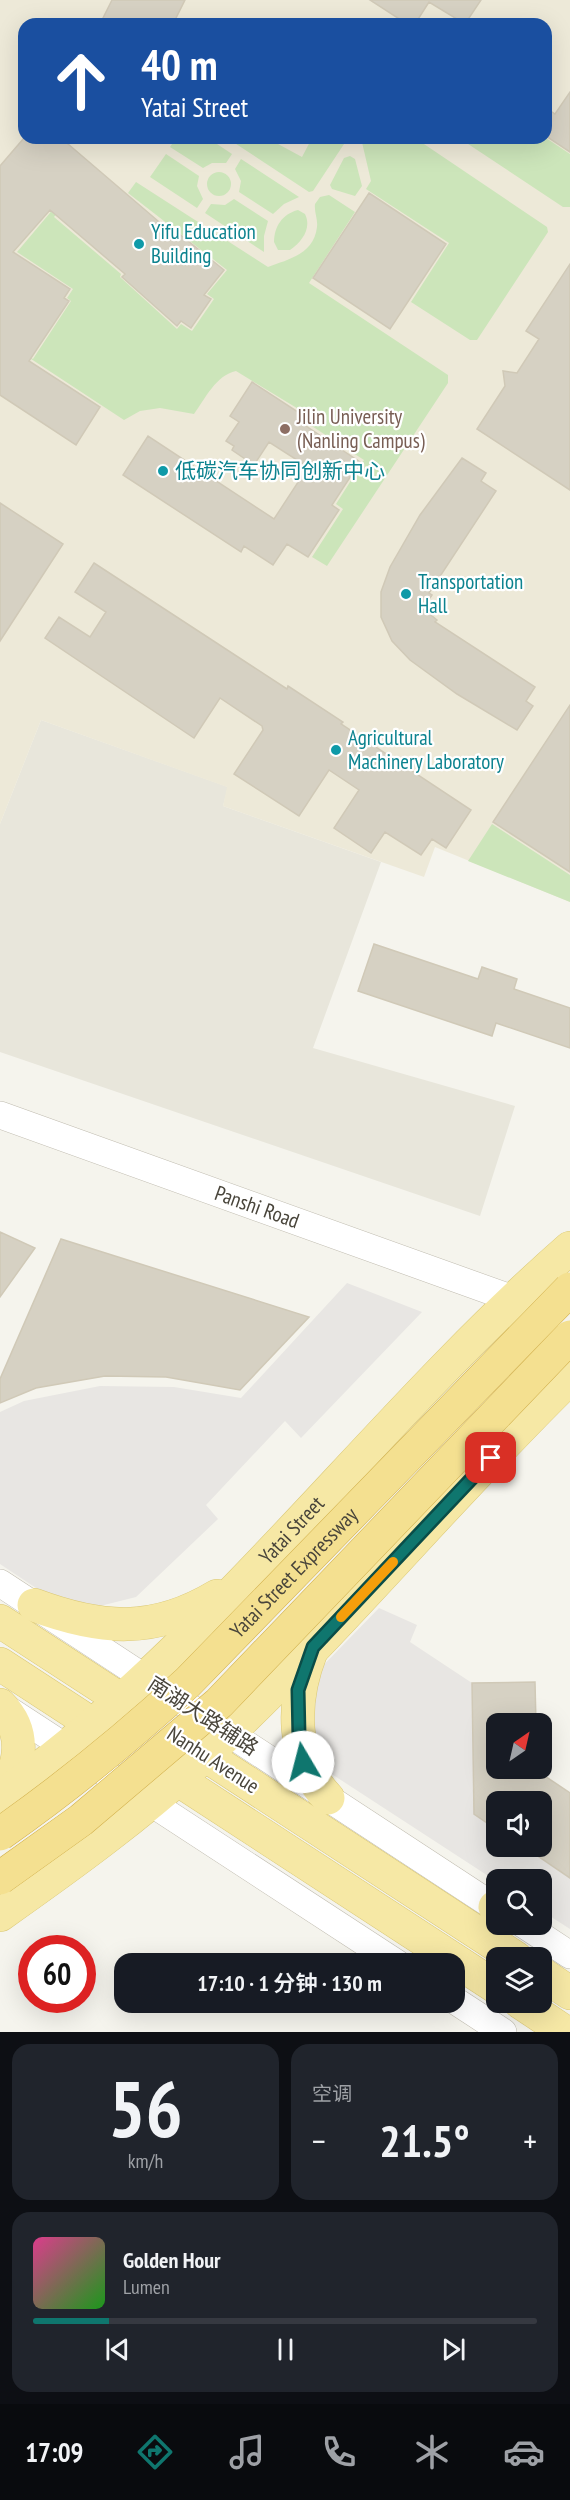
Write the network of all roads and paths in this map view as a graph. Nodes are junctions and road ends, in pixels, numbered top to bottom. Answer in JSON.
{"nodes":[{"id":1,"x":0,"y":1114,"type":"edge"},
{"id":2,"x":570,"y":1248,"type":"edge"},
{"id":3,"x":570,"y":1289,"type":"edge"},
{"id":4,"x":513,"y":1299,"type":"junction"},
{"id":5,"x":570,"y":1337,"type":"edge"},
{"id":6,"x":570,"y":1378,"type":"edge"},
{"id":7,"x":242,"y":1582,"type":"junction"},
{"id":8,"x":0,"y":1583,"type":"edge"},
{"id":9,"x":34,"y":1605,"type":"junction"},
{"id":10,"x":0,"y":1621,"type":"edge"},
{"id":11,"x":313,"y":1647,"type":"junction"},
{"id":12,"x":0,"y":1664,"type":"edge"},
{"id":13,"x":146,"y":1679,"type":"junction"},
{"id":14,"x":122,"y":1701,"type":"junction"},
{"id":15,"x":0,"y":1705,"type":"edge"},
{"id":16,"x":94,"y":1725,"type":"junction"},
{"id":17,"x":229,"y":1733,"type":"junction"},
{"id":18,"x":67,"y":1748,"type":"junction"},
{"id":19,"x":206,"y":1755,"type":"junction"},
{"id":20,"x":178,"y":1780,"type":"junction"},
{"id":21,"x":0,"y":1796,"type":"edge"},
{"id":22,"x":328,"y":1798,"type":"junction"},
{"id":23,"x":151,"y":1803,"type":"junction"},
{"id":24,"x":0,"y":1834,"type":"edge"},
{"id":25,"x":0,"y":1878,"type":"edge"},
{"id":26,"x":486,"y":1904,"type":"edge"},
{"id":27,"x":0,"y":1915,"type":"edge"},
{"id":28,"x":540,"y":1935,"type":"edge"},
{"id":29,"x":501,"y":1947,"type":"edge"},
{"id":30,"x":381,"y":1953,"type":"edge"},
{"id":31,"x":570,"y":1955,"type":"edge"},
{"id":32,"x":486,"y":1980,"type":"edge"},
{"id":33,"x":552,"y":1981,"type":"edge"},
{"id":34,"x":570,"y":1993,"type":"edge"},
{"id":35,"x":465,"y":2007,"type":"edge"},
{"id":36,"x":536,"y":2013,"type":"edge"},
{"id":37,"x":503,"y":2032,"type":"edge"},
{"id":38,"x":565,"y":2032,"type":"edge"}],
"edges":[{"from":1,"to":4,"type":"street","name":"Panshi Road"},
{"from":2,"to":4,"type":"main road","name":"Yatai Street"},
{"from":3,"to":24,"type":"highway","name":"Yatai Street Expressway","bridge":true},
{"from":4,"to":7,"type":"main road","name":"Yatai Street"},
{"from":5,"to":25,"type":"highway","name":"Yatai Street Expressway","bridge":true},
{"from":6,"to":11,"type":"main road"},
{"from":7,"to":9,"type":"main road"},
{"from":7,"to":13,"type":"main road","name":"Yatai Street"},
{"from":8,"to":9,"type":"street","name":"南湖大路辅路"},
{"from":9,"to":13,"type":"street","name":"南湖大路辅路"},
{"from":10,"to":14,"type":"main road","name":"Nanhu Avenue"},
{"from":11,"to":17,"type":"main road"},
{"from":11,"to":22,"type":"main road"},
{"from":12,"to":16,"type":"main road","name":"Nanhu Avenue"},
{"from":13,"to":14,"type":"main road","name":"Yatai Street"},
{"from":13,"to":17,"type":"street","name":"南湖大路辅路"},
{"from":14,"to":16,"type":"main road","name":"Yatai Street"},
{"from":14,"to":19,"type":"main road","name":"Nanhu Avenue"},
{"from":15,"to":18,"type":"street"},
{"from":15,"to":21,"type":"main road"},
{"from":16,"to":18,"type":"main road","name":"Yatai Street"},
{"from":16,"to":20,"type":"main road","name":"Nanhu Avenue"},
{"from":17,"to":19,"type":"main road"},
{"from":17,"to":22,"type":"street","name":"南湖大路辅路"},
{"from":18,"to":21,"type":"main road","name":"Yatai Street"},
{"from":18,"to":23,"type":"street"},
{"from":19,"to":20,"type":"main road"},
{"from":19,"to":29,"type":"main road","name":"Nanhu Avenue"},
{"from":20,"to":23,"type":"main road"},
{"from":20,"to":32,"type":"main road","name":"Nanhu Avenue"},
{"from":22,"to":26,"type":"street","name":"南湖大路辅路"},
{"from":23,"to":27,"type":"main road"},
{"from":23,"to":30,"type":"street"},
{"from":28,"to":31,"type":"street"},
{"from":33,"to":34,"type":"main road"},
{"from":35,"to":37,"type":"street"},
{"from":36,"to":38,"type":"main road"}]}
